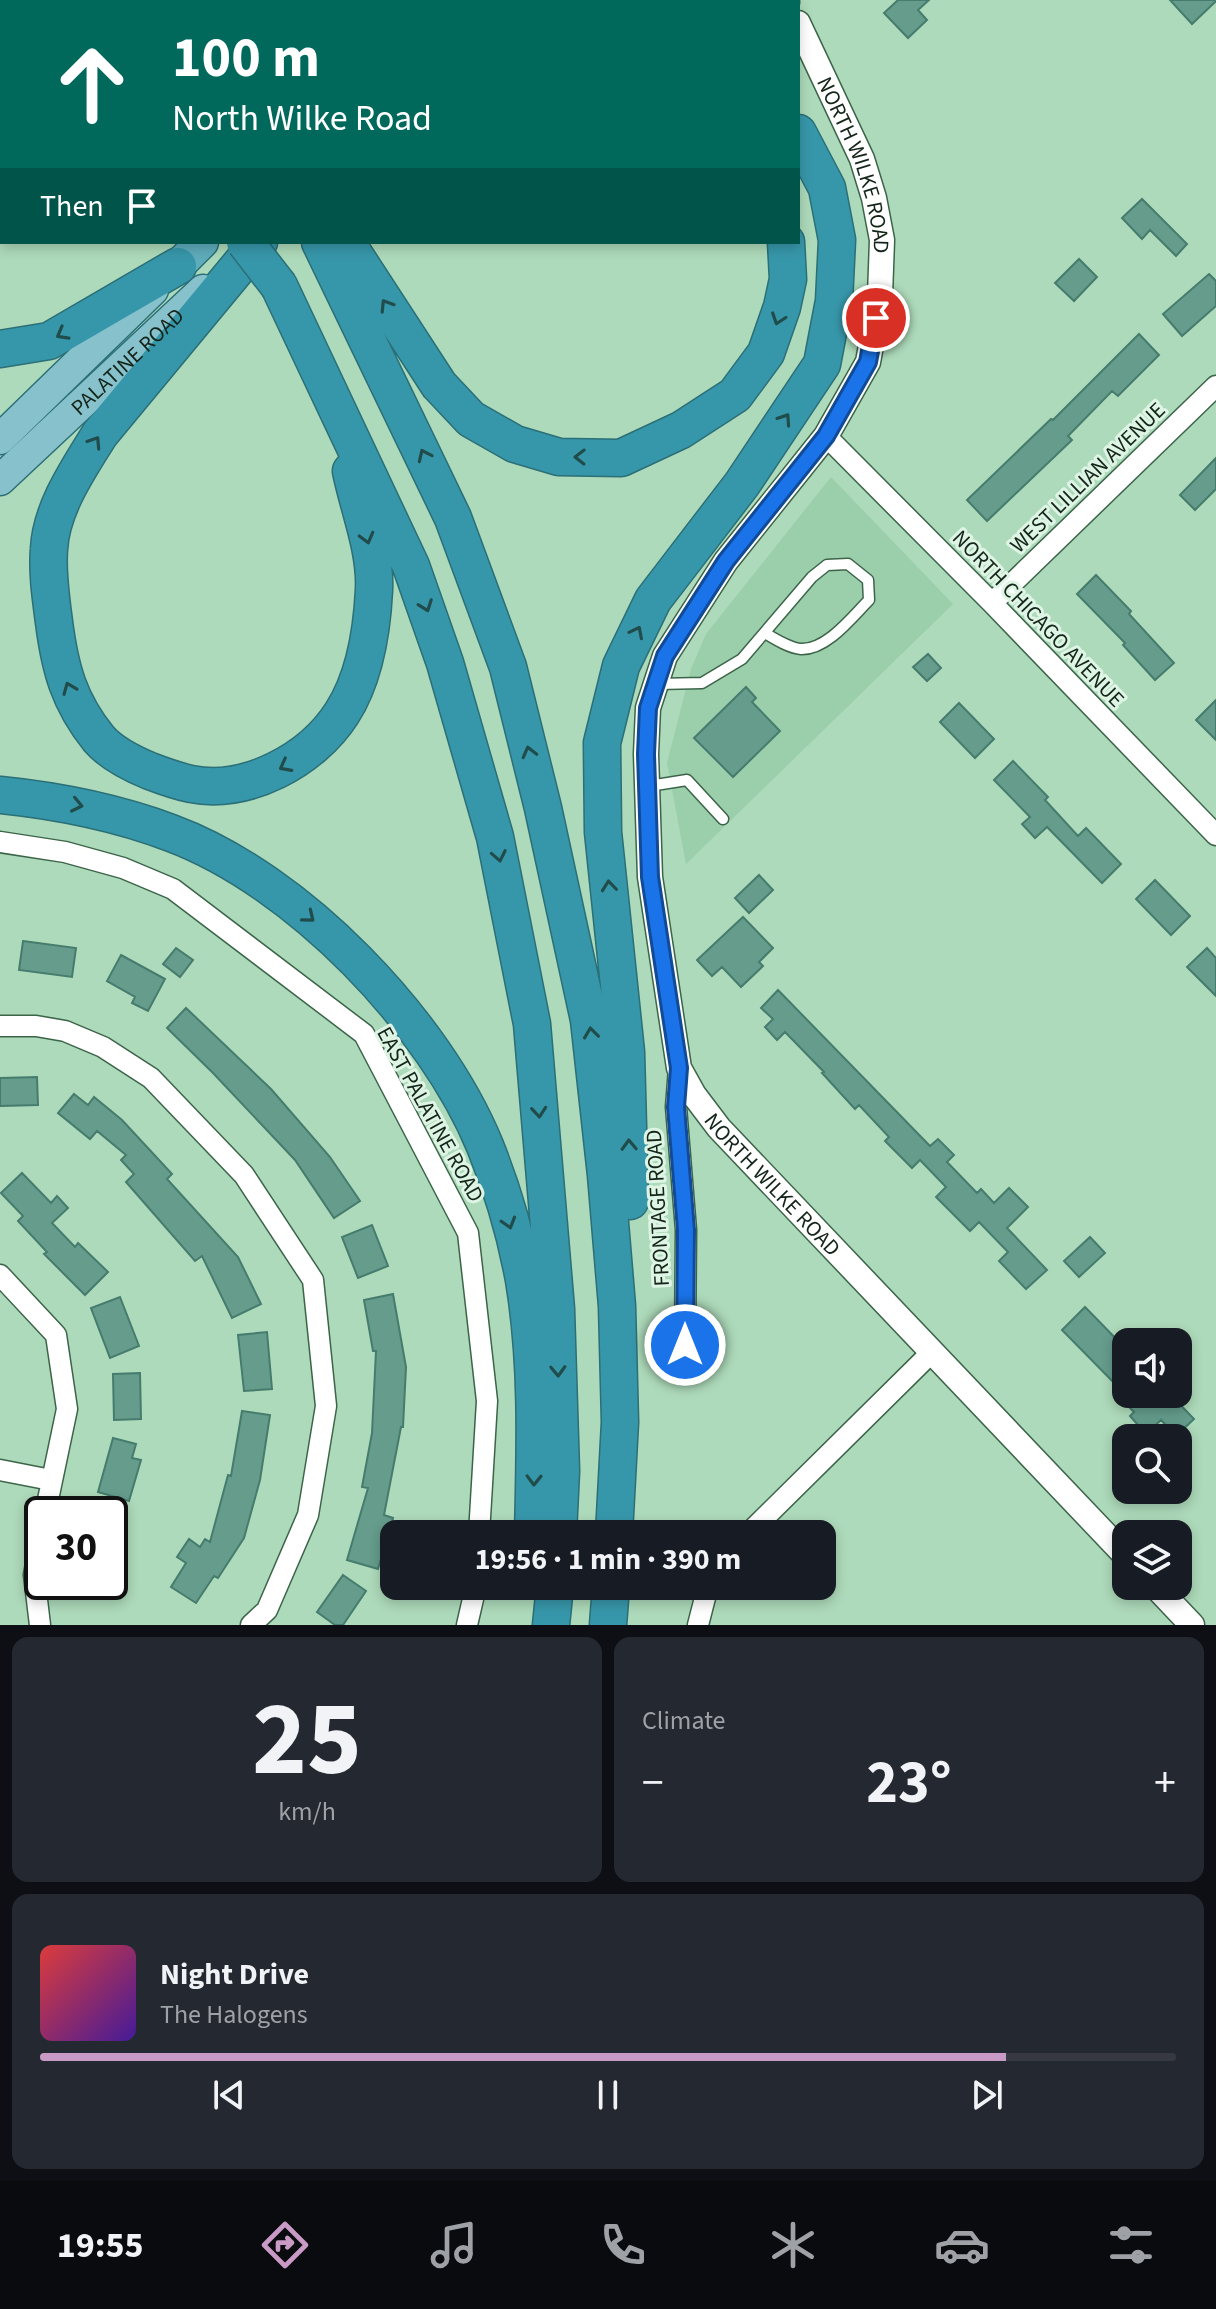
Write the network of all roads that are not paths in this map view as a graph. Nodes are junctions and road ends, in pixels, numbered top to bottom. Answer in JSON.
{"nodes":[{"id":1,"x":800,"y":27,"type":"edge"},
{"id":2,"x":800,"y":137,"type":"edge"},
{"id":3,"x":246,"y":244,"type":"edge"},
{"id":4,"x":254,"y":244,"type":"edge"},
{"id":5,"x":254,"y":244,"type":"edge"},
{"id":6,"x":257,"y":244,"type":"edge"},
{"id":7,"x":786,"y":244,"type":"edge"},
{"id":8,"x":336,"y":248,"type":"edge"},
{"id":9,"x":190,"y":254,"type":"edge"},
{"id":10,"x":283,"y":295,"type":"junction"},
{"id":11,"x":0,"y":349,"type":"edge"},
{"id":12,"x":1216,"y":386,"type":"edge"},
{"id":13,"x":338,"y":407,"type":"junction"},
{"id":14,"x":826,"y":436,"type":"junction"},
{"id":15,"x":0,"y":439,"type":"edge"},
{"id":16,"x":0,"y":480,"type":"edge"},
{"id":17,"x":992,"y":603,"type":"junction"},
{"id":18,"x":765,"y":633,"type":"junction"},
{"id":19,"x":656,"y":684,"type":"junction"},
{"id":20,"x":647,"y":786,"type":"junction"},
{"id":21,"x":0,"y":795,"type":"edge"},
{"id":22,"x":723,"y":819,"type":"dead end"},
{"id":23,"x":1216,"y":835,"type":"edge"},
{"id":24,"x":0,"y":842,"type":"edge"},
{"id":25,"x":0,"y":1026,"type":"edge"},
{"id":26,"x":679,"y":1068,"type":"junction"},
{"id":27,"x":0,"y":1275,"type":"edge"},
{"id":28,"x":617,"y":1306,"type":"junction"},
{"id":29,"x":685,"y":1345,"type":"dead end"},
{"id":30,"x":933,"y":1351,"type":"junction"},
{"id":31,"x":0,"y":1470,"type":"edge"},
{"id":32,"x":51,"y":1480,"type":"junction"},
{"id":33,"x":48,"y":1496,"type":"edge"},
{"id":34,"x":480,"y":1520,"type":"edge"},
{"id":35,"x":533,"y":1520,"type":"edge"},
{"id":36,"x":559,"y":1520,"type":"edge"},
{"id":37,"x":615,"y":1520,"type":"edge"},
{"id":38,"x":762,"y":1520,"type":"edge"},
{"id":39,"x":1112,"y":1541,"type":"edge"},
{"id":40,"x":37,"y":1600,"type":"edge"},
{"id":41,"x":473,"y":1600,"type":"edge"},
{"id":42,"x":530,"y":1600,"type":"edge"},
{"id":43,"x":554,"y":1600,"type":"edge"},
{"id":44,"x":610,"y":1600,"type":"edge"},
{"id":45,"x":704,"y":1600,"type":"edge"},
{"id":46,"x":1168,"y":1600,"type":"edge"},
{"id":47,"x":40,"y":1625,"type":"edge"},
{"id":48,"x":251,"y":1625,"type":"edge"},
{"id":49,"x":467,"y":1625,"type":"edge"},
{"id":50,"x":529,"y":1625,"type":"edge"},
{"id":51,"x":551,"y":1625,"type":"edge"},
{"id":52,"x":608,"y":1625,"type":"edge"},
{"id":53,"x":698,"y":1625,"type":"edge"},
{"id":54,"x":1192,"y":1625,"type":"edge"}],
"edges":[{"from":1,"to":14,"type":"street","name":"NORTH WILKE ROAD"},
{"from":28,"to":2,"type":"highway","one_way":true},
{"from":3,"to":10,"type":"highway","bridge":true},
{"from":13,"to":4,"type":"highway","one_way":true},
{"from":5,"to":16,"type":"main road","name":"PALATINE ROAD"},
{"from":6,"to":10,"type":"highway","bridge":true},
{"from":7,"to":8,"type":"highway","one_way":true},
{"from":28,"to":8,"type":"highway","one_way":true},
{"from":9,"to":11,"type":"highway","one_way":true},
{"from":9,"to":15,"type":"main road","name":"PALATINE ROAD"},
{"from":10,"to":13,"type":"highway"},
{"from":12,"to":17,"type":"street","name":"WEST LILLIAN AVENUE"},
{"from":13,"to":36,"type":"highway","one_way":true},
{"from":14,"to":17,"type":"street","name":"NORTH CHICAGO AVENUE"},
{"from":14,"to":19,"type":"street","name":"NORTH WILKE ROAD"},
{"from":17,"to":23,"type":"street","name":"NORTH CHICAGO AVENUE"},
{"from":18,"to":18,"type":"lane"},
{"from":18,"to":19,"type":"lane"},
{"from":19,"to":20,"type":"street","name":"NORTH WILKE ROAD"},
{"from":20,"to":22,"type":"lane"},
{"from":20,"to":26,"type":"street","name":"NORTH WILKE ROAD"},
{"from":21,"to":35,"type":"highway","one_way":true},
{"from":24,"to":34,"type":"street","name":"EAST PALATINE ROAD"},
{"from":25,"to":48,"type":"street"},
{"from":26,"to":29,"type":"street","name":"FRONTAGE ROAD"},
{"from":26,"to":30,"type":"street","name":"NORTH WILKE ROAD"},
{"from":27,"to":32,"type":"street"},
{"from":28,"to":37,"type":"highway"},
{"from":30,"to":38,"type":"street"},
{"from":30,"to":39,"type":"street","name":"NORTH WILKE ROAD"},
{"from":31,"to":32,"type":"street"},
{"from":32,"to":33,"type":"street"},
{"from":40,"to":47,"type":"street"},
{"from":41,"to":49,"type":"street"},
{"from":42,"to":50,"type":"highway"},
{"from":43,"to":51,"type":"highway"},
{"from":44,"to":52,"type":"highway"},
{"from":45,"to":53,"type":"street"},
{"from":46,"to":54,"type":"street"}]}
